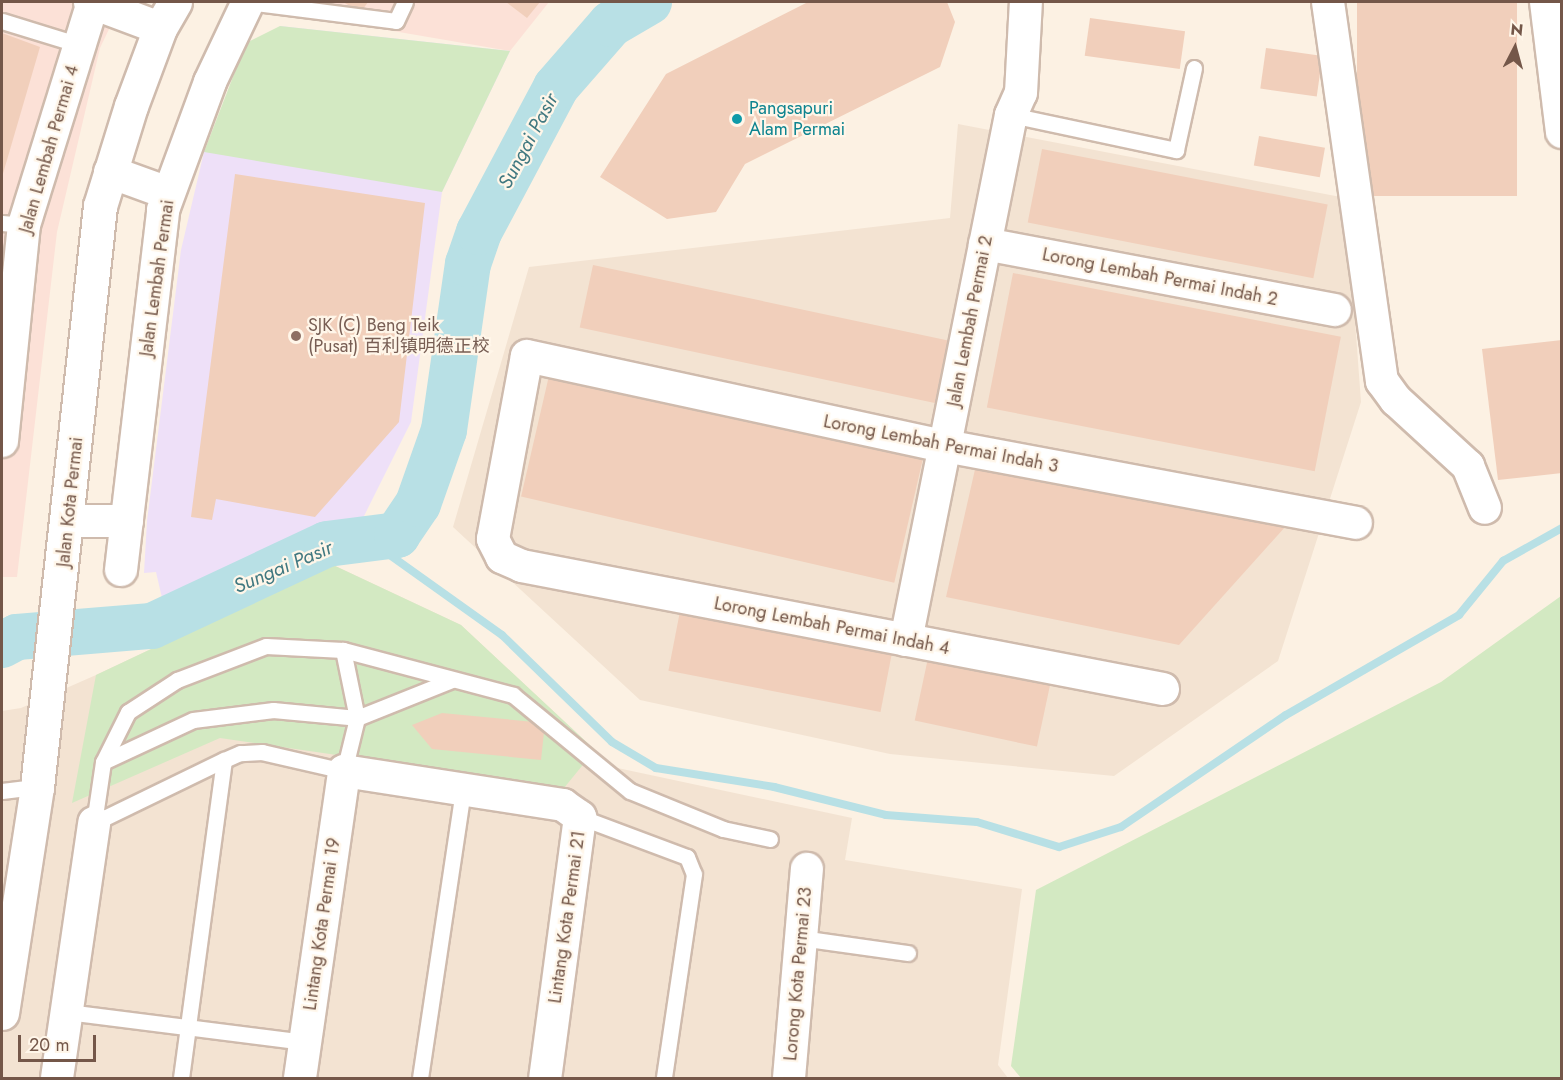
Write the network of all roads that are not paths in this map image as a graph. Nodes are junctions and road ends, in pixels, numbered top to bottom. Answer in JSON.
{"nodes":[{"id":1,"x":92,"y":2,"type":"edge"},
{"id":2,"x":248,"y":2,"type":"edge"},
{"id":3,"x":405,"y":2,"type":"edge"},
{"id":4,"x":1026,"y":2,"type":"edge"},
{"id":5,"x":1328,"y":2,"type":"edge"},
{"id":6,"x":1546,"y":2,"type":"edge"},
{"id":7,"x":167,"y":15,"type":"edge"},
{"id":8,"x":2,"y":21,"type":"edge"},
{"id":9,"x":80,"y":45,"type":"junction"},
{"id":10,"x":1194,"y":68,"type":"dead end"},
{"id":11,"x":1011,"y":115,"type":"junction"},
{"id":12,"x":1562,"y":132,"type":"edge"},
{"id":13,"x":110,"y":172,"type":"junction"},
{"id":14,"x":168,"y":193,"type":"junction"},
{"id":15,"x":13,"y":224,"type":"edge"},
{"id":16,"x":986,"y":244,"type":"junction"},
{"id":17,"x":1335,"y":310,"type":"dead end"},
{"id":18,"x":2,"y":441,"type":"edge"},
{"id":19,"x":945,"y":446,"type":"junction"},
{"id":20,"x":1485,"y":508,"type":"dead end"},
{"id":21,"x":69,"y":521,"type":"junction"},
{"id":22,"x":127,"y":521,"type":"junction"},
{"id":23,"x":1356,"y":523,"type":"dead end"},
{"id":24,"x":502,"y":557,"type":"joint"},
{"id":25,"x":121,"y":570,"type":"dead end"},
{"id":26,"x":906,"y":640,"type":"junction"},
{"id":27,"x":343,"y":650,"type":"junction"},
{"id":28,"x":452,"y":680,"type":"junction"},
{"id":29,"x":1163,"y":689,"type":"dead end"},
{"id":30,"x":357,"y":718,"type":"junction"},
{"id":31,"x":224,"y":760,"type":"junction"},
{"id":32,"x":103,"y":762,"type":"junction"},
{"id":33,"x":344,"y":771,"type":"junction"},
{"id":34,"x":37,"y":787,"type":"junction"},
{"id":35,"x":463,"y":790,"type":"junction"},
{"id":36,"x":2,"y":791,"type":"edge"},
{"id":37,"x":580,"y":818,"type":"junction"},
{"id":38,"x":94,"y":823,"type":"junction"},
{"id":39,"x":770,"y":839,"type":"dead end"},
{"id":40,"x":807,"y":869,"type":"dead end"},
{"id":41,"x":801,"y":938,"type":"junction"},
{"id":42,"x":908,"y":953,"type":"dead end"},
{"id":43,"x":67,"y":1012,"type":"junction"},
{"id":44,"x":2,"y":1013,"type":"edge"},
{"id":45,"x":188,"y":1027,"type":"junction"},
{"id":46,"x":305,"y":1042,"type":"junction"},
{"id":47,"x":57,"y":1078,"type":"edge"},
{"id":48,"x":181,"y":1078,"type":"edge"},
{"id":49,"x":300,"y":1078,"type":"edge"},
{"id":50,"x":420,"y":1078,"type":"edge"},
{"id":51,"x":545,"y":1078,"type":"edge"},
{"id":52,"x":664,"y":1078,"type":"edge"},
{"id":53,"x":789,"y":1078,"type":"edge"}],
"edges":[{"from":1,"to":7,"type":"street"},
{"from":1,"to":9,"type":"street","name":"Jalan Lembah Permai 4"},
{"from":2,"to":3,"type":"lane"},
{"from":2,"to":14,"type":"street","name":"Jalan Lembah Permai"},
{"from":4,"to":11,"type":"street","name":"Jalan Lembah Permai 2"},
{"from":5,"to":20,"type":"street"},
{"from":6,"to":12,"type":"street"},
{"from":7,"to":13,"type":"main road","name":"Jalan Kota Permai"},
{"from":8,"to":9,"type":"lane"},
{"from":9,"to":15,"type":"street","name":"Jalan Lembah Permai 4"},
{"from":10,"to":11,"type":"lane"},
{"from":11,"to":16,"type":"street","name":"Jalan Lembah Permai 2"},
{"from":13,"to":14,"type":"street"},
{"from":13,"to":21,"type":"main road","name":"Jalan Kota Permai"},
{"from":14,"to":22,"type":"street","name":"Jalan Lembah Permai"},
{"from":15,"to":18,"type":"street","name":"Jalan Lembah Permai 4"},
{"from":16,"to":17,"type":"street","name":"Lorong Lembah Permai Indah 2"},
{"from":16,"to":19,"type":"street","name":"Jalan Lembah Permai 2"},
{"from":19,"to":23,"type":"street","name":"Lorong Lembah Permai Indah 3"},
{"from":19,"to":24,"type":"street","name":"Lorong Lembah Permai Indah 3"},
{"from":19,"to":26,"type":"street","name":"Jalan Lembah Permai 2"},
{"from":21,"to":22,"type":"street"},
{"from":21,"to":34,"type":"main road","name":"Jalan Kota Permai"},
{"from":22,"to":25,"type":"street","name":"Jalan Lembah Permai"},
{"from":24,"to":26,"type":"street","name":"Lorong Lembah Permai Indah 4"},
{"from":26,"to":29,"type":"street","name":"Lorong Lembah Permai Indah 4"},
{"from":27,"to":28,"type":"lane"},
{"from":27,"to":30,"type":"lane"},
{"from":27,"to":32,"type":"lane"},
{"from":28,"to":30,"type":"lane"},
{"from":28,"to":39,"type":"lane"},
{"from":30,"to":32,"type":"lane"},
{"from":30,"to":33,"type":"lane"},
{"from":31,"to":33,"type":"lane"},
{"from":31,"to":38,"type":"lane"},
{"from":31,"to":45,"type":"lane"},
{"from":32,"to":38,"type":"lane"},
{"from":33,"to":35,"type":"street","name":"Lintang Kota Permai 21"},
{"from":33,"to":46,"type":"street","name":"Lintang Kota Permai 19"},
{"from":34,"to":36,"type":"lane"},
{"from":34,"to":44,"type":"main road","name":"Jalan Kota Permai"},
{"from":35,"to":37,"type":"street","name":"Lintang Kota Permai 21"},
{"from":35,"to":50,"type":"lane"},
{"from":37,"to":51,"type":"street","name":"Lintang Kota Permai 21"},
{"from":37,"to":52,"type":"lane"},
{"from":38,"to":43,"type":"street"},
{"from":40,"to":41,"type":"street","name":"Lorong Kota Permai 23"},
{"from":41,"to":42,"type":"lane"},
{"from":41,"to":53,"type":"street","name":"Lorong Kota Permai 23"},
{"from":43,"to":45,"type":"lane"},
{"from":43,"to":47,"type":"street"},
{"from":45,"to":46,"type":"lane"},
{"from":45,"to":48,"type":"lane"},
{"from":46,"to":49,"type":"street","name":"Lintang Kota Permai 19"}]}
